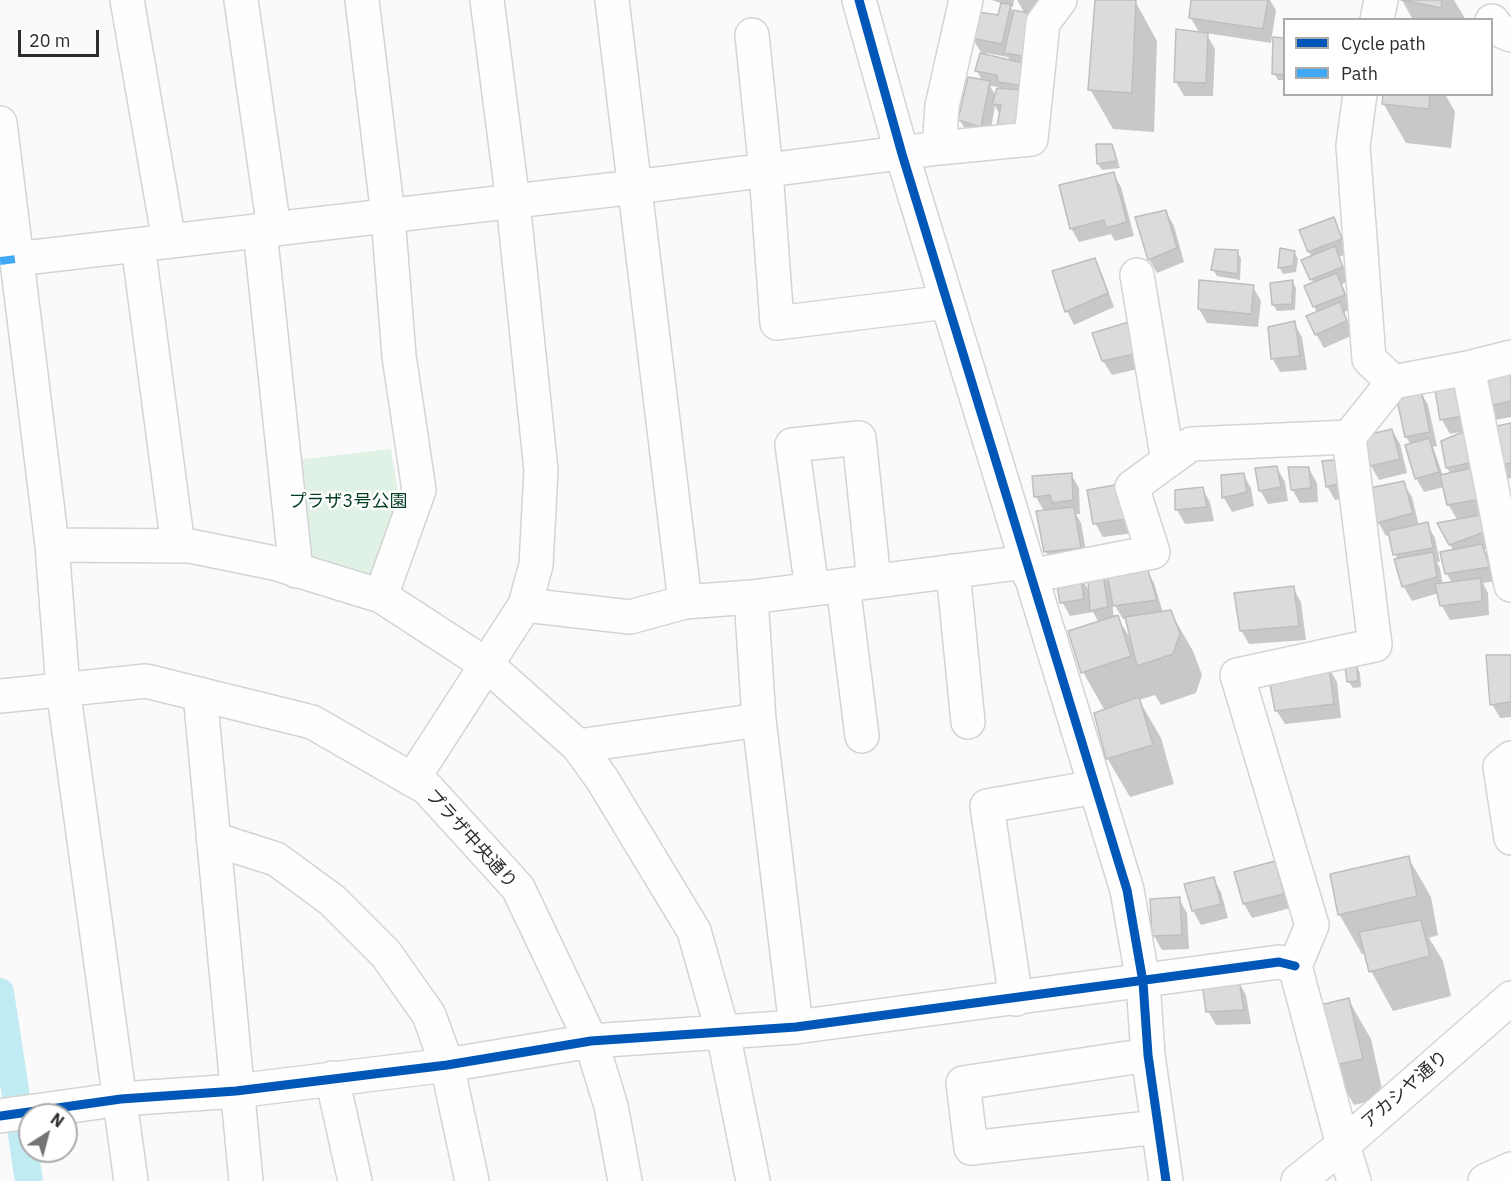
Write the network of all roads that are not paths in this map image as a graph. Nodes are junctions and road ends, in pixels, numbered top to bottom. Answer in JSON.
{"nodes":[{"id":1,"x":127,"y":0,"type":"edge"},
{"id":2,"x":241,"y":0,"type":"edge"},
{"id":3,"x":362,"y":0,"type":"edge"},
{"id":4,"x":487,"y":0,"type":"edge"},
{"id":5,"x":612,"y":0,"type":"edge"},
{"id":6,"x":859,"y":0,"type":"edge"},
{"id":7,"x":966,"y":0,"type":"edge"},
{"id":8,"x":1060,"y":0,"type":"edge"},
{"id":9,"x":1381,"y":0,"type":"edge"},
{"id":10,"x":1488,"y":0,"type":"edge"},
{"id":11,"x":1377,"y":18,"type":"edge"},
{"id":12,"x":1488,"y":18,"type":"edge"},
{"id":13,"x":1493,"y":22,"type":"edge"},
{"id":14,"x":752,"y":35,"type":"dead end"},
{"id":15,"x":1511,"y":35,"type":"edge"},
{"id":16,"x":1360,"y":96,"type":"edge"},
{"id":17,"x":0,"y":123,"type":"edge"},
{"id":18,"x":939,"y":148,"type":"junction"},
{"id":19,"x":902,"y":154,"type":"junction"},
{"id":20,"x":766,"y":171,"type":"junction"},
{"id":21,"x":634,"y":187,"type":"junction"},
{"id":22,"x":513,"y":202,"type":"junction"},
{"id":23,"x":388,"y":216,"type":"junction"},
{"id":24,"x":267,"y":230,"type":"junction"},
{"id":25,"x":153,"y":243,"type":"junction"},
{"id":26,"x":16,"y":259,"type":"junction"},
{"id":27,"x":1137,"y":275,"type":"dead end"},
{"id":28,"x":947,"y":302,"type":"junction"},
{"id":29,"x":1511,"y":357,"type":"edge"},
{"id":30,"x":1468,"y":368,"type":"junction"},
{"id":31,"x":1393,"y":382,"type":"junction"},
{"id":32,"x":1349,"y":437,"type":"junction"},
{"id":33,"x":1168,"y":461,"type":"junction"},
{"id":34,"x":52,"y":545,"type":"junction"},
{"id":35,"x":177,"y":546,"type":"junction"},
{"id":36,"x":1028,"y":569,"type":"junction"},
{"id":37,"x":296,"y":571,"type":"junction"},
{"id":38,"x":953,"y":571,"type":"junction"},
{"id":39,"x":843,"y":585,"type":"junction"},
{"id":40,"x":1511,"y":585,"type":"edge"},
{"id":41,"x":381,"y":596,"type":"junction"},
{"id":42,"x":751,"y":597,"type":"junction"},
{"id":43,"x":685,"y":602,"type":"junction"},
{"id":44,"x":525,"y":605,"type":"junction"},
{"id":45,"x":487,"y":665,"type":"junction"},
{"id":46,"x":63,"y":688,"type":"junction"},
{"id":47,"x":200,"y":694,"type":"junction"},
{"id":48,"x":0,"y":696,"type":"edge"},
{"id":49,"x":759,"y":720,"type":"junction"},
{"id":50,"x":968,"y":722,"type":"dead end"},
{"id":51,"x":862,"y":736,"type":"dead end"},
{"id":52,"x":578,"y":746,"type":"junction"},
{"id":53,"x":1511,"y":758,"type":"edge"},
{"id":54,"x":412,"y":780,"type":"junction"},
{"id":55,"x":1095,"y":787,"type":"junction"},
{"id":56,"x":1511,"y":838,"type":"edge"},
{"id":57,"x":213,"y":839,"type":"junction"},
{"id":58,"x":1295,"y":966,"type":"junction"},
{"id":59,"x":1143,"y":982,"type":"junction"},
{"id":60,"x":1511,"y":998,"type":"edge"},
{"id":61,"x":1016,"y":999,"type":"junction"},
{"id":62,"x":796,"y":1027,"type":"junction"},
{"id":63,"x":723,"y":1033,"type":"junction"},
{"id":64,"x":591,"y":1041,"type":"junction"},
{"id":65,"x":1148,"y":1054,"type":"junction"},
{"id":66,"x":447,"y":1065,"type":"junction"},
{"id":67,"x":332,"y":1078,"type":"junction"},
{"id":68,"x":236,"y":1091,"type":"junction"},
{"id":69,"x":121,"y":1100,"type":"junction"},
{"id":70,"x":0,"y":1116,"type":"edge"},
{"id":71,"x":1158,"y":1127,"type":"junction"},
{"id":72,"x":1343,"y":1145,"type":"junction"},
{"id":73,"x":1511,"y":1169,"type":"edge"},
{"id":74,"x":131,"y":1181,"type":"edge"},
{"id":75,"x":246,"y":1181,"type":"edge"},
{"id":76,"x":356,"y":1181,"type":"edge"},
{"id":77,"x":472,"y":1181,"type":"edge"},
{"id":78,"x":626,"y":1181,"type":"edge"},
{"id":79,"x":753,"y":1181,"type":"edge"},
{"id":80,"x":1166,"y":1181,"type":"edge"},
{"id":81,"x":1298,"y":1181,"type":"edge"},
{"id":82,"x":1354,"y":1181,"type":"edge"},
{"id":83,"x":1485,"y":1181,"type":"edge"}],
"edges":[{"from":1,"to":25,"type":"street"},
{"from":2,"to":24,"type":"street"},
{"from":3,"to":23,"type":"street"},
{"from":4,"to":22,"type":"street"},
{"from":5,"to":21,"type":"street"},
{"from":6,"to":19,"type":"street"},
{"from":7,"to":18,"type":"street"},
{"from":8,"to":18,"type":"street"},
{"from":9,"to":11,"type":"street"},
{"from":10,"to":12,"type":"street"},
{"from":13,"to":15,"type":"street"},
{"from":14,"to":20,"type":"street"},
{"from":16,"to":31,"type":"street"},
{"from":17,"to":26,"type":"street"},
{"from":18,"to":19,"type":"street"},
{"from":19,"to":20,"type":"street"},
{"from":19,"to":28,"type":"street"},
{"from":20,"to":21,"type":"street"},
{"from":20,"to":28,"type":"street"},
{"from":21,"to":22,"type":"street"},
{"from":21,"to":43,"type":"street"},
{"from":22,"to":23,"type":"street"},
{"from":22,"to":44,"type":"street"},
{"from":23,"to":24,"type":"street"},
{"from":23,"to":41,"type":"street"},
{"from":24,"to":25,"type":"street"},
{"from":24,"to":37,"type":"street"},
{"from":25,"to":26,"type":"street"},
{"from":25,"to":35,"type":"street"},
{"from":26,"to":34,"type":"street"},
{"from":27,"to":33,"type":"street"},
{"from":28,"to":36,"type":"street"},
{"from":29,"to":30,"type":"street"},
{"from":30,"to":31,"type":"street"},
{"from":30,"to":40,"type":"street"},
{"from":31,"to":32,"type":"street"},
{"from":32,"to":33,"type":"street"},
{"from":32,"to":58,"type":"street"},
{"from":33,"to":36,"type":"street"},
{"from":34,"to":35,"type":"street"},
{"from":34,"to":46,"type":"street"},
{"from":35,"to":37,"type":"street"},
{"from":36,"to":38,"type":"street"},
{"from":36,"to":55,"type":"street"},
{"from":37,"to":41,"type":"street"},
{"from":38,"to":39,"type":"street"},
{"from":38,"to":50,"type":"street"},
{"from":39,"to":42,"type":"street"},
{"from":39,"to":51,"type":"street"},
{"from":41,"to":45,"type":"street"},
{"from":42,"to":43,"type":"street"},
{"from":42,"to":49,"type":"street"},
{"from":43,"to":44,"type":"street"},
{"from":44,"to":45,"type":"street"},
{"from":45,"to":52,"type":"street"},
{"from":45,"to":54,"type":"street"},
{"from":46,"to":47,"type":"street","name":"プラザ中央通り"},
{"from":46,"to":48,"type":"street","name":"プラザ中央通り"},
{"from":46,"to":69,"type":"street"},
{"from":47,"to":54,"type":"street","name":"プラザ中央通り"},
{"from":47,"to":57,"type":"street"},
{"from":49,"to":52,"type":"street"},
{"from":49,"to":62,"type":"street"},
{"from":52,"to":63,"type":"street"},
{"from":53,"to":56,"type":"street"},
{"from":54,"to":64,"type":"street","name":"プラザ中央通り"},
{"from":55,"to":59,"type":"street"},
{"from":55,"to":61,"type":"street"},
{"from":57,"to":66,"type":"street"},
{"from":57,"to":68,"type":"street"},
{"from":58,"to":59,"type":"street"},
{"from":58,"to":72,"type":"street"},
{"from":59,"to":61,"type":"street"},
{"from":59,"to":65,"type":"street"},
{"from":60,"to":72,"type":"street","name":"アカシヤ通り"},
{"from":61,"to":62,"type":"street"},
{"from":62,"to":63,"type":"street"},
{"from":63,"to":64,"type":"street"},
{"from":63,"to":79,"type":"street"},
{"from":64,"to":66,"type":"street"},
{"from":64,"to":78,"type":"street","name":"プラザ中央通り"},
{"from":65,"to":71,"type":"street"},
{"from":65,"to":71,"type":"street"},
{"from":66,"to":67,"type":"street"},
{"from":66,"to":77,"type":"street"},
{"from":67,"to":68,"type":"street"},
{"from":67,"to":76,"type":"street"},
{"from":68,"to":69,"type":"street"},
{"from":68,"to":75,"type":"street"},
{"from":69,"to":70,"type":"street"},
{"from":69,"to":74,"type":"street"},
{"from":71,"to":80,"type":"street"},
{"from":72,"to":81,"type":"street","name":"アカシヤ通り"},
{"from":72,"to":82,"type":"street"},
{"from":73,"to":83,"type":"street"}]}
